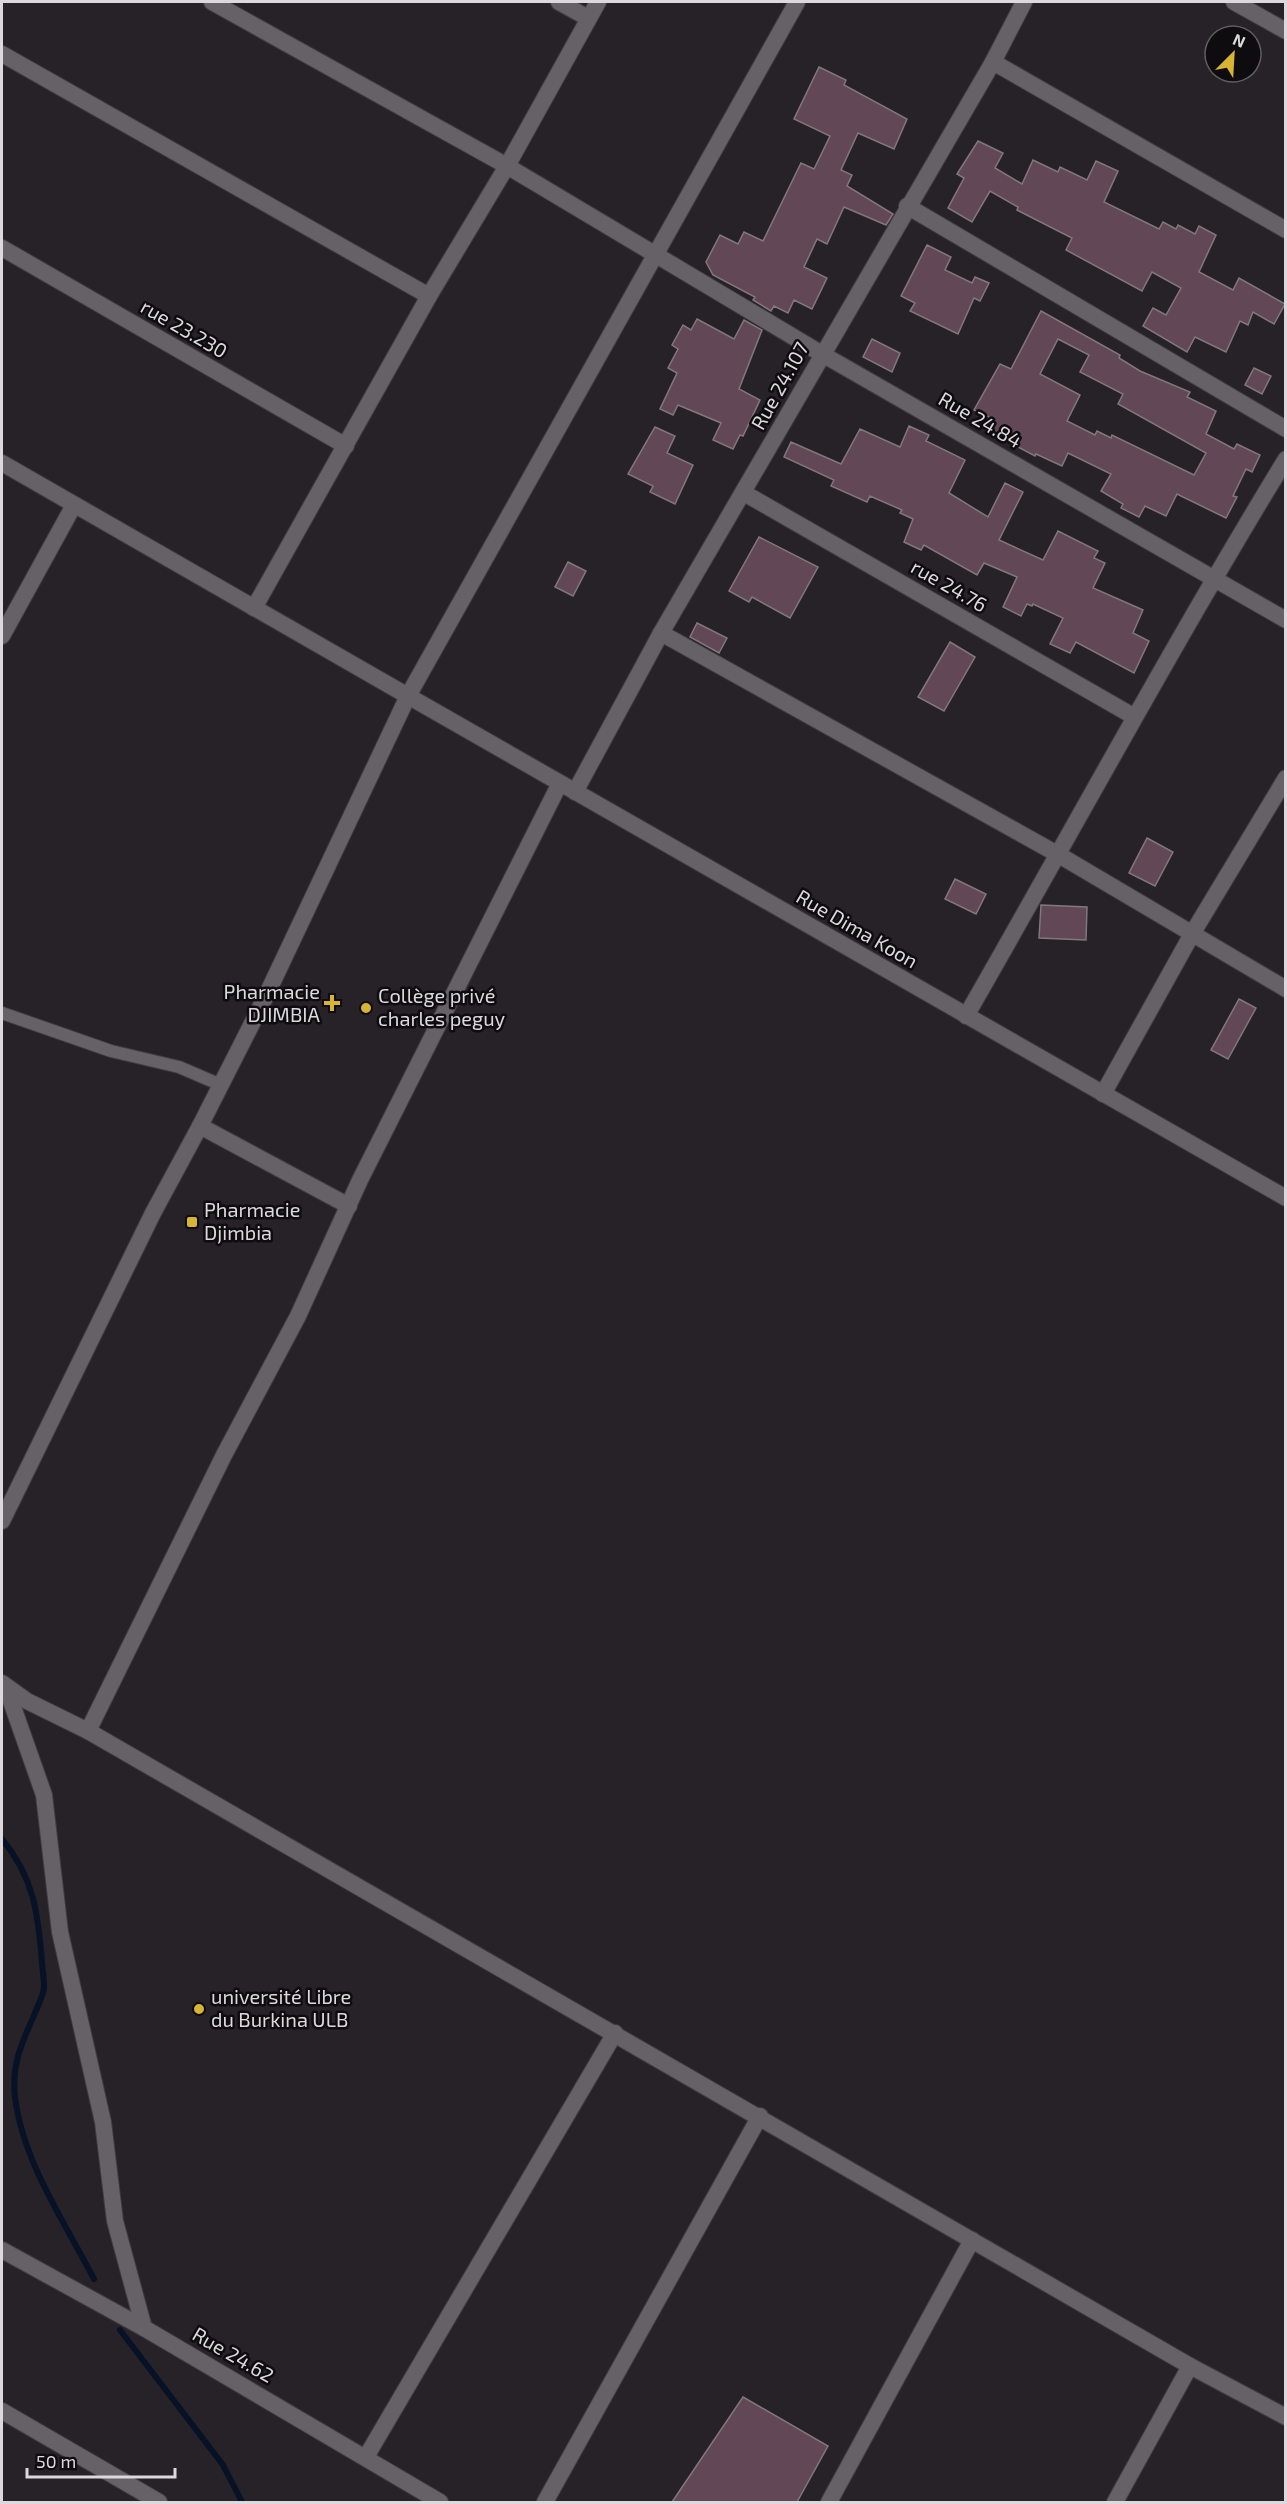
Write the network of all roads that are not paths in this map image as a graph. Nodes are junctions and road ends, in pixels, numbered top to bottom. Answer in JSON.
{"nodes":[{"id":1,"x":212,"y":2,"type":"edge"},
{"id":2,"x":559,"y":2,"type":"edge"},
{"id":3,"x":598,"y":2,"type":"edge"},
{"id":4,"x":797,"y":2,"type":"edge"},
{"id":5,"x":1024,"y":2,"type":"edge"},
{"id":6,"x":1234,"y":2,"type":"edge"},
{"id":7,"x":588,"y":18,"type":"junction"},
{"id":8,"x":1286,"y":32,"type":"edge"},
{"id":9,"x":2,"y":54,"type":"edge"},
{"id":10,"x":993,"y":62,"type":"junction"},
{"id":11,"x":507,"y":166,"type":"junction"},
{"id":12,"x":907,"y":206,"type":"junction"},
{"id":13,"x":1286,"y":230,"type":"edge"},
{"id":14,"x":2,"y":248,"type":"edge"},
{"id":15,"x":655,"y":254,"type":"junction"},
{"id":16,"x":429,"y":296,"type":"junction"},
{"id":17,"x":822,"y":354,"type":"junction"},
{"id":18,"x":1286,"y":429,"type":"edge"},
{"id":19,"x":346,"y":446,"type":"junction"},
{"id":20,"x":1286,"y":459,"type":"edge"},
{"id":21,"x":2,"y":463,"type":"edge"},
{"id":22,"x":744,"y":493,"type":"junction"},
{"id":23,"x":74,"y":505,"type":"junction"},
{"id":24,"x":1214,"y":579,"type":"junction"},
{"id":25,"x":254,"y":608,"type":"junction"},
{"id":26,"x":1286,"y":620,"type":"edge"},
{"id":27,"x":661,"y":633,"type":"junction"},
{"id":28,"x":2,"y":636,"type":"edge"},
{"id":29,"x":408,"y":696,"type":"junction"},
{"id":30,"x":1133,"y":716,"type":"junction"},
{"id":31,"x":1286,"y":778,"type":"edge"},
{"id":32,"x":559,"y":785,"type":"junction"},
{"id":33,"x":575,"y":792,"type":"junction"},
{"id":34,"x":1280,"y":800,"type":"edge"},
{"id":35,"x":1059,"y":855,"type":"junction"},
{"id":36,"x":1192,"y":934,"type":"junction"},
{"id":37,"x":1286,"y":989,"type":"edge"},
{"id":38,"x":2,"y":1013,"type":"edge"},
{"id":39,"x":966,"y":1016,"type":"junction"},
{"id":40,"x":221,"y":1084,"type":"junction"},
{"id":41,"x":1103,"y":1094,"type":"junction"},
{"id":42,"x":200,"y":1126,"type":"junction"},
{"id":43,"x":1286,"y":1198,"type":"edge"},
{"id":44,"x":349,"y":1206,"type":"junction"},
{"id":45,"x":3,"y":1512,"type":"edge"},
{"id":46,"x":4,"y":1685,"type":"edge"},
{"id":47,"x":88,"y":1731,"type":"junction"},
{"id":48,"x":615,"y":2033,"type":"junction"},
{"id":49,"x":760,"y":2116,"type":"junction"},
{"id":50,"x":972,"y":2240,"type":"junction"},
{"id":51,"x":2,"y":2250,"type":"edge"},
{"id":52,"x":144,"y":2328,"type":"junction"},
{"id":53,"x":1190,"y":2366,"type":"junction"},
{"id":54,"x":2,"y":2411,"type":"edge"},
{"id":55,"x":1286,"y":2417,"type":"edge"},
{"id":56,"x":366,"y":2457,"type":"junction"},
{"id":57,"x":159,"y":2502,"type":"edge"},
{"id":58,"x":440,"y":2502,"type":"edge"},
{"id":59,"x":545,"y":2502,"type":"edge"},
{"id":60,"x":829,"y":2502,"type":"edge"},
{"id":61,"x":1115,"y":2502,"type":"edge"}],
"edges":[{"from":1,"to":11,"type":"street","name":"Rue 24.84"},
{"from":2,"to":7,"type":"street"},
{"from":3,"to":7,"type":"street"},
{"from":4,"to":15,"type":"street"},
{"from":5,"to":10,"type":"street","name":"Rue 24.107"},
{"from":6,"to":8,"type":"street"},
{"from":7,"to":11,"type":"street"},
{"from":9,"to":16,"type":"street"},
{"from":10,"to":12,"type":"street","name":"Rue 24.107"},
{"from":10,"to":13,"type":"street"},
{"from":11,"to":15,"type":"street","name":"Rue 24.84"},
{"from":11,"to":16,"type":"street"},
{"from":12,"to":17,"type":"street","name":"Rue 24.107"},
{"from":12,"to":18,"type":"street"},
{"from":14,"to":19,"type":"street","name":"rue 23.230"},
{"from":15,"to":17,"type":"street","name":"Rue 24.84"},
{"from":15,"to":29,"type":"street"},
{"from":16,"to":19,"type":"street"},
{"from":17,"to":22,"type":"street","name":"Rue 24.107"},
{"from":17,"to":24,"type":"street","name":"Rue 24.84"},
{"from":19,"to":25,"type":"street"},
{"from":20,"to":24,"type":"street"},
{"from":21,"to":23,"type":"street","name":"Rue Dima Koon"},
{"from":22,"to":27,"type":"street","name":"Rue 24.107"},
{"from":22,"to":30,"type":"street","name":"rue 24.76"},
{"from":23,"to":25,"type":"street","name":"Rue Dima Koon"},
{"from":23,"to":28,"type":"street"},
{"from":24,"to":26,"type":"street","name":"Rue 24.84"},
{"from":24,"to":30,"type":"street"},
{"from":25,"to":29,"type":"street","name":"Rue Dima Koon"},
{"from":27,"to":33,"type":"street","name":"Rue 24.107"},
{"from":27,"to":35,"type":"street"},
{"from":29,"to":32,"type":"street","name":"Rue Dima Koon"},
{"from":29,"to":40,"type":"street"},
{"from":30,"to":35,"type":"street"},
{"from":31,"to":34,"type":"street"},
{"from":32,"to":33,"type":"street","name":"Rue Dima Koon"},
{"from":32,"to":44,"type":"street"},
{"from":33,"to":39,"type":"street","name":"Rue Dima Koon"},
{"from":34,"to":36,"type":"street"},
{"from":35,"to":36,"type":"street"},
{"from":35,"to":39,"type":"street"},
{"from":36,"to":37,"type":"street"},
{"from":36,"to":41,"type":"street"},
{"from":38,"to":40,"type":"lane"},
{"from":39,"to":41,"type":"street","name":"Rue Dima Koon"},
{"from":40,"to":42,"type":"street"},
{"from":41,"to":43,"type":"street","name":"Rue Dima Koon"},
{"from":42,"to":44,"type":"street"},
{"from":42,"to":45,"type":"street"},
{"from":44,"to":47,"type":"street"},
{"from":46,"to":47,"type":"street"},
{"from":46,"to":52,"type":"street"},
{"from":47,"to":48,"type":"street"},
{"from":48,"to":49,"type":"street"},
{"from":48,"to":56,"type":"street"},
{"from":49,"to":50,"type":"street"},
{"from":49,"to":59,"type":"street"},
{"from":50,"to":53,"type":"street"},
{"from":50,"to":60,"type":"street"},
{"from":51,"to":52,"type":"street","name":"Rue 24.62"},
{"from":52,"to":56,"type":"street","name":"Rue 24.62"},
{"from":53,"to":55,"type":"street"},
{"from":53,"to":61,"type":"street"},
{"from":54,"to":57,"type":"street"},
{"from":56,"to":58,"type":"street","name":"Rue 24.62"}]}
